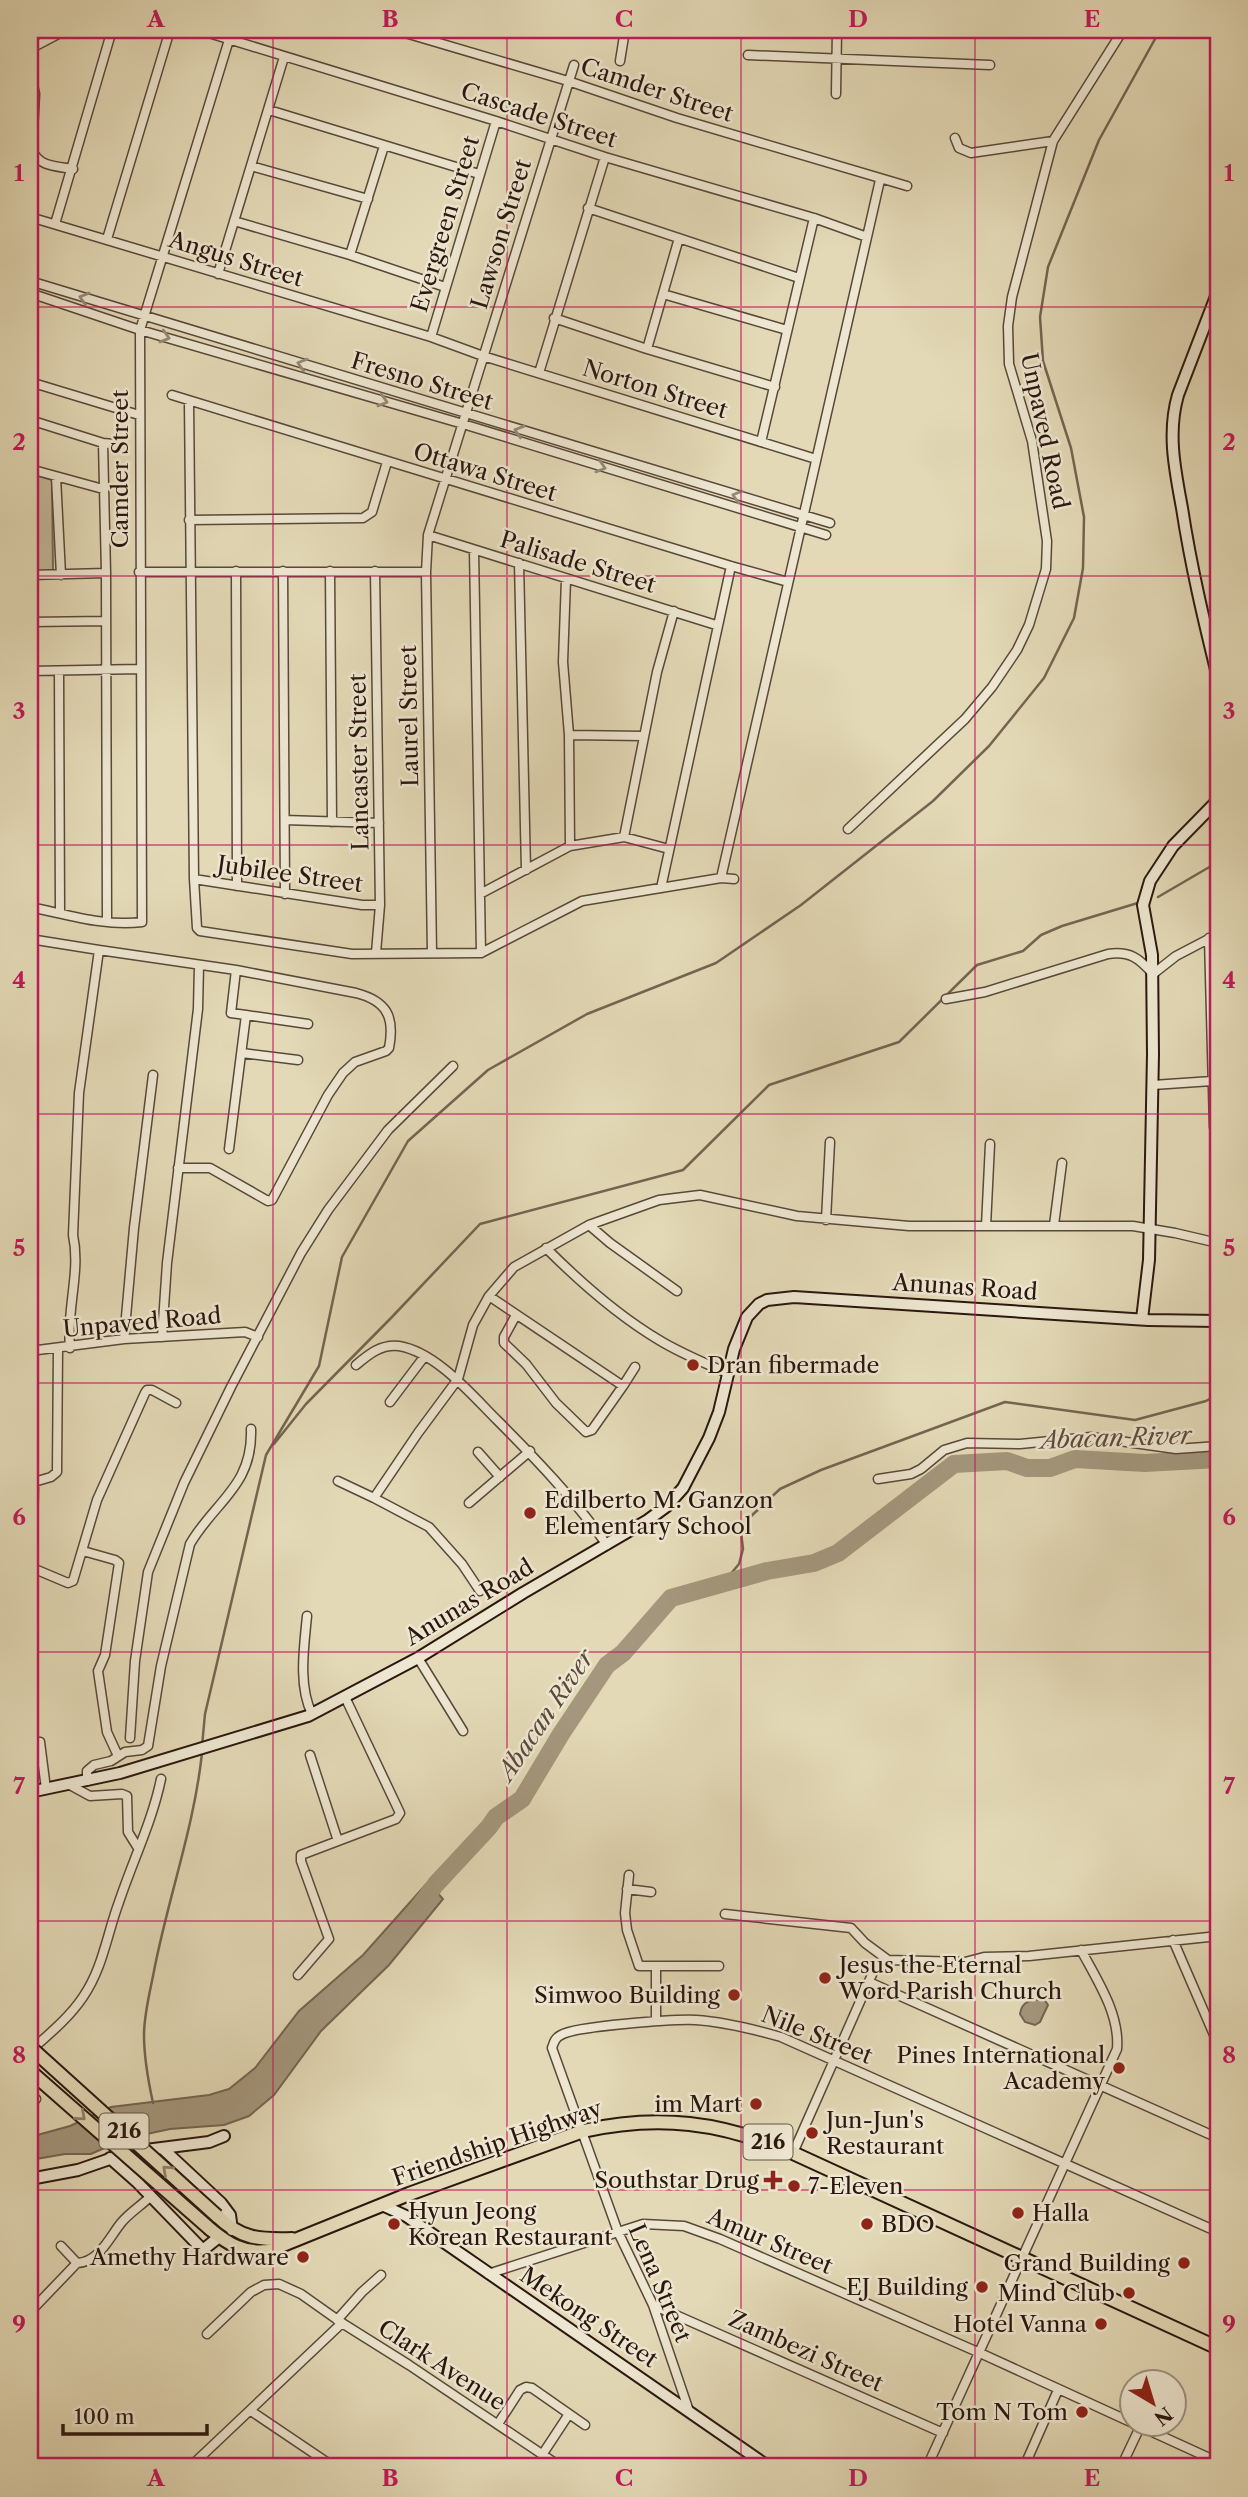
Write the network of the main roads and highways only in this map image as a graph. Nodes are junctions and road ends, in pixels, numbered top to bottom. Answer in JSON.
{"nodes":[{"id":1,"x":30,"y":2049,"type":"edge"},
{"id":2,"x":30,"y":2071,"type":"edge"},
{"id":3,"x":295,"y":2239,"type":"junction"},
{"id":4,"x":1218,"y":2348,"type":"edge"}],
"edges":[{"from":3,"to":1,"type":"main road","name":"Friendship Highway","number":"216","one_way":true,"bridge":true},
{"from":2,"to":3,"type":"main road","name":"Friendship Highway","number":"216","one_way":true,"bridge":true},
{"from":3,"to":4,"type":"main road","name":"Friendship Highway","number":"216"}]}
